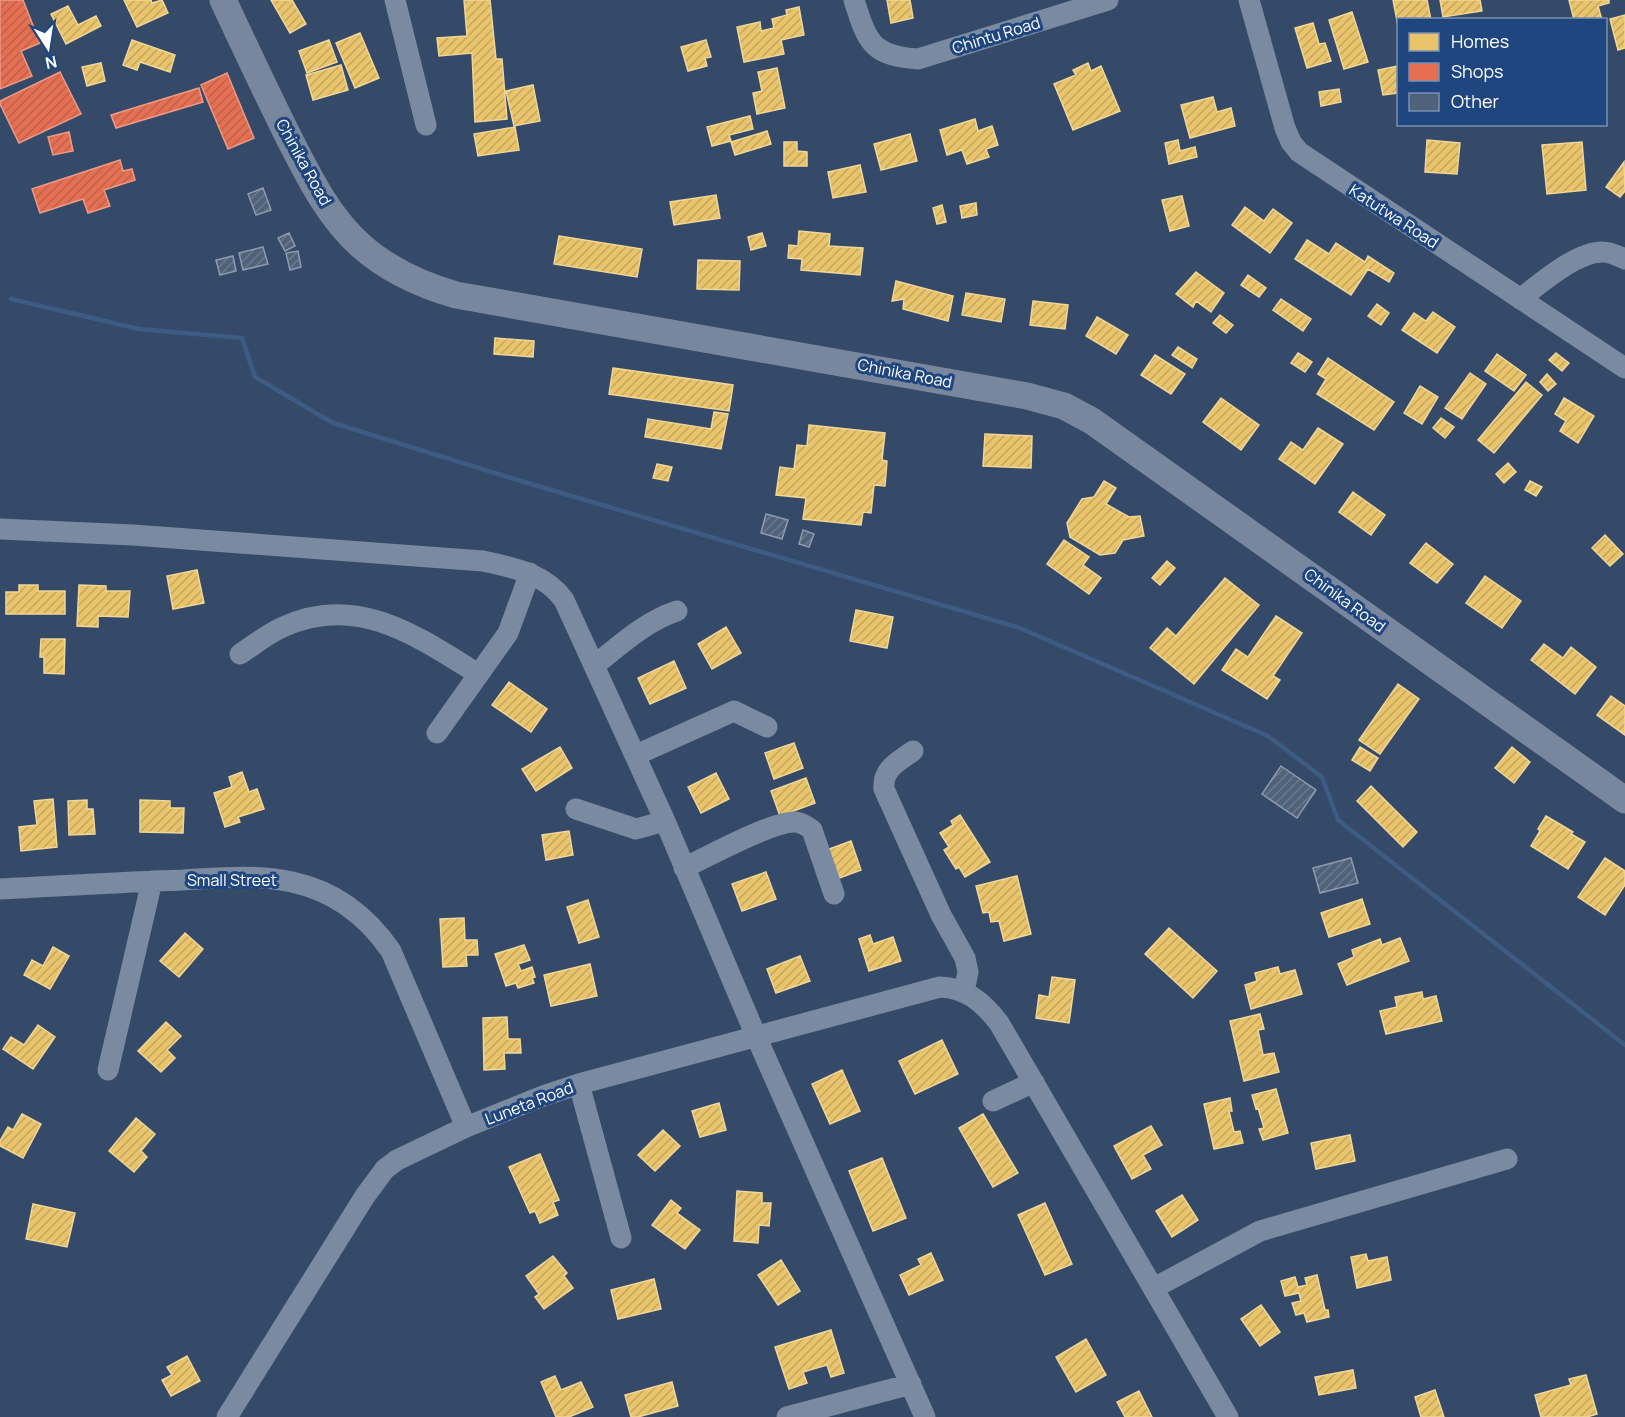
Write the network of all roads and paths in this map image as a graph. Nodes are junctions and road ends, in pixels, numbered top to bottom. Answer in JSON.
{"nodes":[{"id":1,"x":223,"y":0,"type":"edge"},
{"id":2,"x":395,"y":0,"type":"edge"},
{"id":3,"x":854,"y":0,"type":"edge"},
{"id":4,"x":1108,"y":0,"type":"edge"},
{"id":5,"x":1249,"y":0,"type":"edge"},
{"id":6,"x":426,"y":125,"type":"dead end"},
{"id":7,"x":1625,"y":260,"type":"edge"},
{"id":8,"x":1520,"y":299,"type":"junction"},
{"id":9,"x":1625,"y":368,"type":"edge"},
{"id":10,"x":0,"y":529,"type":"edge"},
{"id":11,"x":530,"y":573,"type":"junction"},
{"id":12,"x":677,"y":611,"type":"dead end"},
{"id":13,"x":240,"y":654,"type":"dead end"},
{"id":14,"x":595,"y":665,"type":"junction"},
{"id":15,"x":478,"y":674,"type":"junction"},
{"id":16,"x":767,"y":728,"type":"dead end"},
{"id":17,"x":437,"y":733,"type":"dead end"},
{"id":18,"x":913,"y":751,"type":"dead end"},
{"id":19,"x":636,"y":755,"type":"junction"},
{"id":20,"x":1625,"y":800,"type":"edge"},
{"id":21,"x":576,"y":809,"type":"dead end"},
{"id":22,"x":665,"y":821,"type":"junction"},
{"id":23,"x":684,"y":868,"type":"junction"},
{"id":24,"x":152,"y":881,"type":"junction"},
{"id":25,"x":0,"y":889,"type":"edge"},
{"id":26,"x":834,"y":894,"type":"dead end"},
{"id":27,"x":964,"y":992,"type":"junction"},
{"id":28,"x":756,"y":1036,"type":"junction"},
{"id":29,"x":108,"y":1070,"type":"dead end"},
{"id":30,"x":1034,"y":1082,"type":"junction"},
{"id":31,"x":579,"y":1084,"type":"junction"},
{"id":32,"x":993,"y":1101,"type":"dead end"},
{"id":33,"x":466,"y":1127,"type":"junction"},
{"id":34,"x":1507,"y":1159,"type":"dead end"},
{"id":35,"x":621,"y":1238,"type":"dead end"},
{"id":36,"x":1154,"y":1288,"type":"junction"},
{"id":37,"x":911,"y":1384,"type":"junction"},
{"id":38,"x":227,"y":1417,"type":"edge"},
{"id":39,"x":787,"y":1417,"type":"edge"},
{"id":40,"x":926,"y":1417,"type":"edge"},
{"id":41,"x":1228,"y":1417,"type":"edge"}],
"edges":[{"from":1,"to":20,"type":"main road","name":"Chinika Road"},
{"from":2,"to":6,"type":"street"},
{"from":3,"to":4,"type":"street","name":"Chintu Road"},
{"from":5,"to":8,"type":"street","name":"Katutwa Road"},
{"from":7,"to":8,"type":"street"},
{"from":8,"to":9,"type":"street","name":"Katutwa Road"},
{"from":10,"to":11,"type":"street"},
{"from":11,"to":14,"type":"street"},
{"from":11,"to":15,"type":"street"},
{"from":12,"to":14,"type":"street"},
{"from":13,"to":15,"type":"street"},
{"from":14,"to":19,"type":"street"},
{"from":15,"to":17,"type":"street"},
{"from":16,"to":19,"type":"street"},
{"from":18,"to":27,"type":"street"},
{"from":19,"to":22,"type":"street"},
{"from":21,"to":22,"type":"street"},
{"from":22,"to":23,"type":"street"},
{"from":23,"to":26,"type":"street"},
{"from":23,"to":28,"type":"street"},
{"from":24,"to":25,"type":"street","name":"Small Street"},
{"from":24,"to":29,"type":"street"},
{"from":24,"to":33,"type":"street","name":"Small Street"},
{"from":27,"to":28,"type":"street","name":"Luneta Road"},
{"from":27,"to":30,"type":"street"},
{"from":28,"to":31,"type":"street","name":"Luneta Road"},
{"from":28,"to":37,"type":"street"},
{"from":30,"to":32,"type":"street"},
{"from":30,"to":36,"type":"street"},
{"from":31,"to":33,"type":"street","name":"Luneta Road"},
{"from":31,"to":35,"type":"street"},
{"from":33,"to":38,"type":"street","name":"Luneta Road"},
{"from":34,"to":36,"type":"street"},
{"from":36,"to":41,"type":"street"},
{"from":37,"to":39,"type":"street"},
{"from":37,"to":40,"type":"street"}]}
